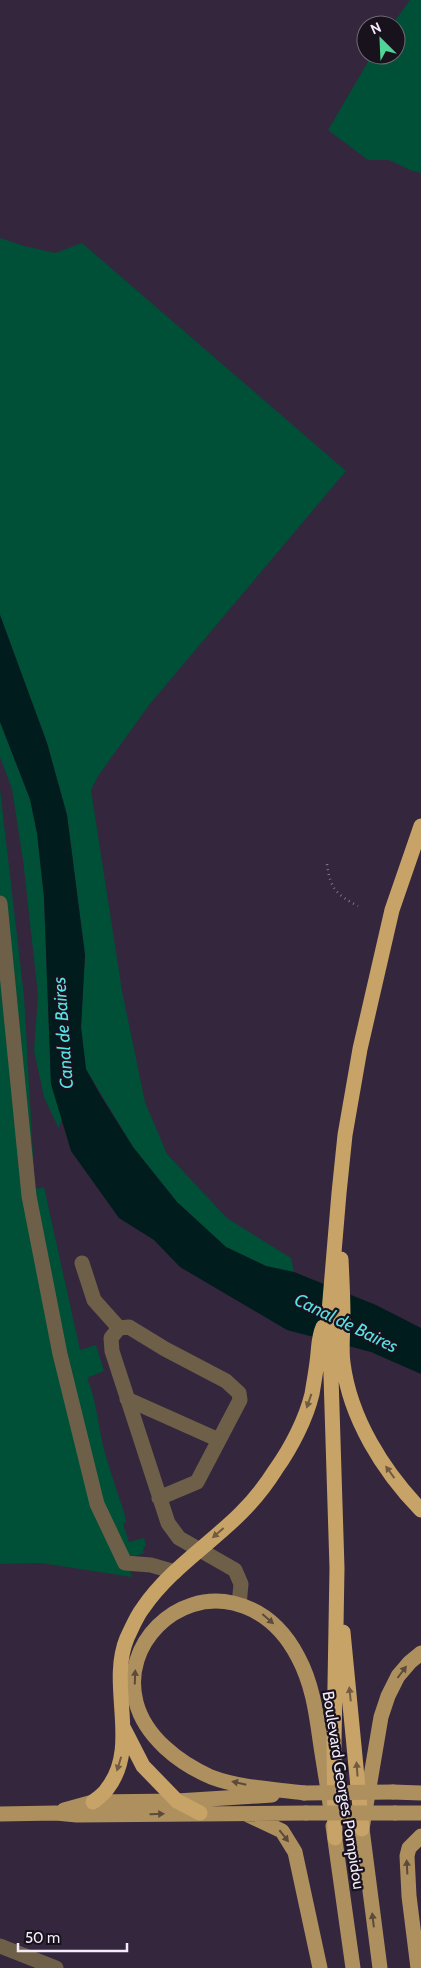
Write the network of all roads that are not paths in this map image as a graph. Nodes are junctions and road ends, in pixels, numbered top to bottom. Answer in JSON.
{"nodes":[{"id":1,"x":421,"y":826,"type":"edge"},
{"id":2,"x":0,"y":903,"type":"edge"},
{"id":3,"x":82,"y":1264,"type":"dead end"},
{"id":4,"x":337,"y":1270,"type":"junction"},
{"id":5,"x":119,"y":1328,"type":"junction"},
{"id":6,"x":330,"y":1358,"type":"junction"},
{"id":7,"x":127,"y":1398,"type":"junction"},
{"id":8,"x":220,"y":1440,"type":"junction"},
{"id":9,"x":160,"y":1498,"type":"junction"},
{"id":10,"x":421,"y":1510,"type":"edge"},
{"id":11,"x":199,"y":1550,"type":"junction"},
{"id":12,"x":337,"y":1568,"type":"junction"},
{"id":13,"x":175,"y":1572,"type":"junction"},
{"id":14,"x":239,"y":1604,"type":"junction"},
{"id":15,"x":421,"y":1652,"type":"edge"},
{"id":16,"x":123,"y":1727,"type":"junction"},
{"id":17,"x":304,"y":1793,"type":"junction"},
{"id":18,"x":421,"y":1793,"type":"edge"},
{"id":19,"x":176,"y":1800,"type":"junction"},
{"id":20,"x":93,"y":1802,"type":"junction"},
{"id":21,"x":242,"y":1812,"type":"junction"},
{"id":22,"x":56,"y":1813,"type":"junction"},
{"id":23,"x":200,"y":1813,"type":"junction"},
{"id":24,"x":421,"y":1813,"type":"edge"},
{"id":25,"x":0,"y":1814,"type":"edge"},
{"id":26,"x":362,"y":1829,"type":"junction"},
{"id":27,"x":421,"y":1836,"type":"edge"},
{"id":28,"x":335,"y":1838,"type":"junction"},
{"id":29,"x":0,"y":1946,"type":"edge"},
{"id":30,"x":56,"y":1968,"type":"edge"},
{"id":31,"x":320,"y":1968,"type":"edge"},
{"id":32,"x":353,"y":1968,"type":"edge"},
{"id":33,"x":380,"y":1968,"type":"edge"},
{"id":34,"x":418,"y":1968,"type":"edge"}],
"edges":[{"from":1,"to":4,"type":"highway"},
{"from":2,"to":13,"type":"lane"},
{"from":3,"to":5,"type":"lane"},
{"from":4,"to":6,"type":"highway"},
{"from":4,"to":6,"type":"highway"},
{"from":5,"to":7,"type":"lane"},
{"from":5,"to":8,"type":"lane"},
{"from":10,"to":6,"type":"highway","one_way":true},
{"from":6,"to":11,"type":"highway","one_way":true},
{"from":6,"to":12,"type":"highway"},
{"from":7,"to":8,"type":"lane"},
{"from":7,"to":9,"type":"lane"},
{"from":8,"to":9,"type":"lane"},
{"from":9,"to":11,"type":"lane"},
{"from":11,"to":13,"type":"highway"},
{"from":11,"to":14,"type":"lane"},
{"from":26,"to":12,"type":"highway","one_way":true},
{"from":12,"to":28,"type":"highway"},
{"from":13,"to":16,"type":"highway"},
{"from":17,"to":14,"type":"main road","name":"Boulevard Georges Pompidou","one_way":true},
{"from":14,"to":28,"type":"main road","name":"Boulevard Georges Pompidou","one_way":true},
{"from":26,"to":15,"type":"main road","name":"Boulevard Georges Pompidou","one_way":true},
{"from":16,"to":19,"type":"highway"},
{"from":16,"to":20,"type":"highway","one_way":true},
{"from":17,"to":18,"type":"main road","bridge":true},
{"from":17,"to":19,"type":"main road"},
{"from":19,"to":20,"type":"main road"},
{"from":19,"to":23,"type":"highway"},
{"from":20,"to":22,"type":"main road"},
{"from":21,"to":23,"type":"main road"},
{"from":21,"to":24,"type":"main road","bridge":true},
{"from":21,"to":31,"type":"main road","one_way":true},
{"from":22,"to":23,"type":"main road","one_way":true},
{"from":22,"to":25,"type":"main road"},
{"from":33,"to":26,"type":"main road","name":"Boulevard Georges Pompidou","one_way":true},
{"from":34,"to":27,"type":"main road","one_way":true},
{"from":28,"to":32,"type":"main road","name":"Boulevard Georges Pompidou"},
{"from":29,"to":30,"type":"lane"}]}
